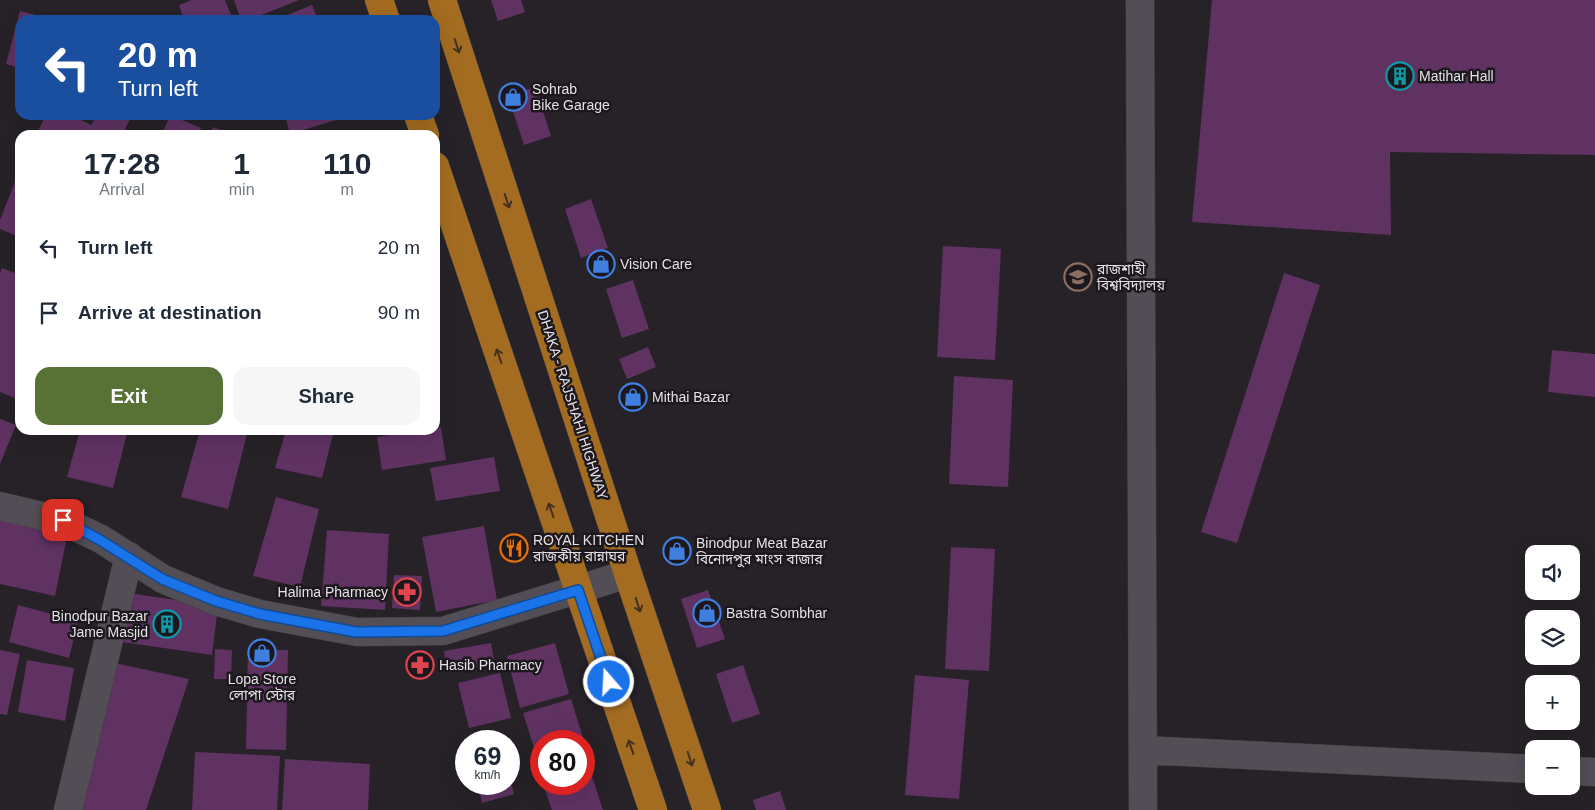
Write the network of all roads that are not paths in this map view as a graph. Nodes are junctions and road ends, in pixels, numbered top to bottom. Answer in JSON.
{"nodes":[{"id":1,"x":379,"y":0,"type":"edge"},
{"id":2,"x":442,"y":0,"type":"edge"},
{"id":3,"x":1140,"y":0,"type":"edge"},
{"id":4,"x":384,"y":15,"type":"edge"},
{"id":5,"x":440,"y":181,"type":"edge"},
{"id":6,"x":0,"y":506,"type":"edge"},
{"id":7,"x":128,"y":556,"type":"junction"},
{"id":8,"x":628,"y":574,"type":"junction"},
{"id":9,"x":578,"y":590,"type":"junction"},
{"id":10,"x":1143,"y":750,"type":"junction"},
{"id":11,"x":1525,"y":769,"type":"edge"},
{"id":12,"x":1580,"y":771,"type":"edge"},
{"id":13,"x":1595,"y":772,"type":"edge"},
{"id":14,"x":68,"y":810,"type":"edge"},
{"id":15,"x":653,"y":810,"type":"edge"},
{"id":16,"x":707,"y":810,"type":"edge"},
{"id":17,"x":1143,"y":810,"type":"edge"}],
"edges":[{"from":1,"to":4,"type":"highway"},
{"from":2,"to":8,"type":"highway","name":"DHAKA - RAJSHAHI HIGHWAY","one_way":true},
{"from":3,"to":10,"type":"street"},
{"from":9,"to":5,"type":"highway","one_way":true},
{"from":6,"to":7,"type":"street"},
{"from":7,"to":9,"type":"street"},
{"from":7,"to":14,"type":"street"},
{"from":8,"to":9,"type":"street"},
{"from":8,"to":16,"type":"highway","name":"DHAKA - RAJSHAHI HIGHWAY","one_way":true},
{"from":15,"to":9,"type":"highway","one_way":true},
{"from":10,"to":11,"type":"street"},
{"from":10,"to":17,"type":"street"},
{"from":12,"to":13,"type":"street"}]}
